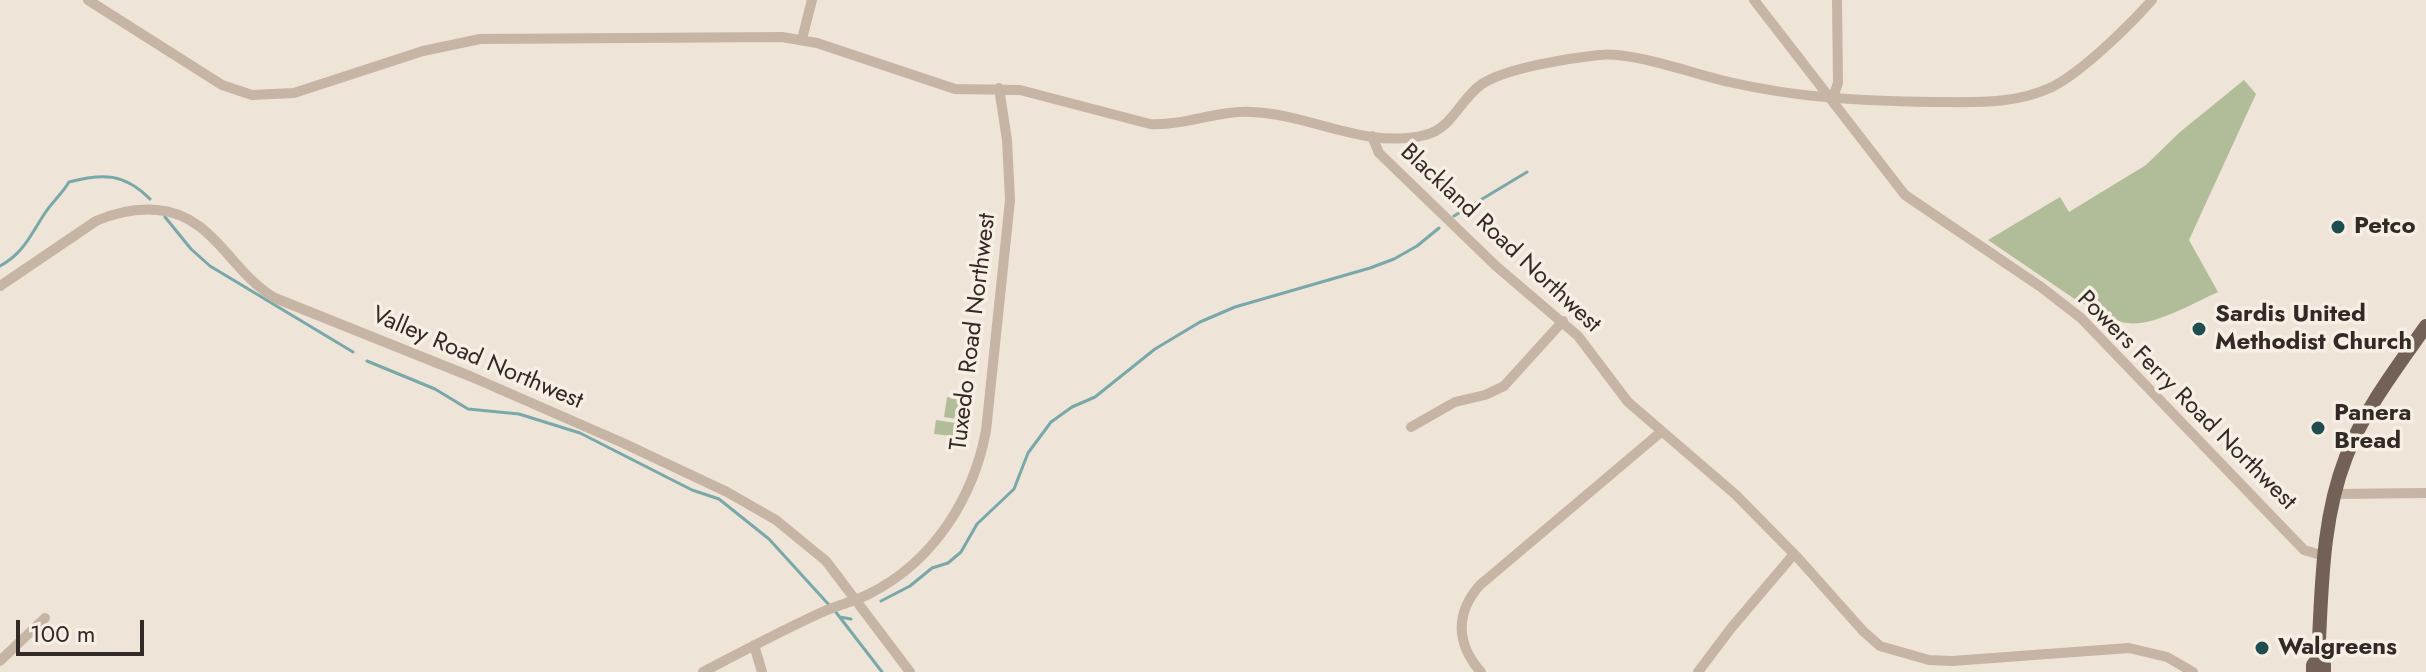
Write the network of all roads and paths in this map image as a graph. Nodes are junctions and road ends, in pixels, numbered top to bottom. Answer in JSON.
{"nodes":[{"id":1,"x":88,"y":0,"type":"edge"},
{"id":2,"x":812,"y":0,"type":"edge"},
{"id":3,"x":1754,"y":0,"type":"edge"},
{"id":4,"x":1837,"y":0,"type":"edge"},
{"id":5,"x":2152,"y":0,"type":"edge"},
{"id":6,"x":802,"y":39,"type":"junction"},
{"id":7,"x":999,"y":88,"type":"junction"},
{"id":8,"x":1832,"y":100,"type":"junction"},
{"id":9,"x":1372,"y":136,"type":"junction"},
{"id":10,"x":0,"y":286,"type":"edge"},
{"id":11,"x":1563,"y":321,"type":"junction"},
{"id":12,"x":2426,"y":326,"type":"edge"},
{"id":13,"x":1411,"y":427,"type":"dead end"},
{"id":14,"x":1661,"y":432,"type":"junction"},
{"id":15,"x":2426,"y":493,"type":"edge"},
{"id":16,"x":2335,"y":494,"type":"junction"},
{"id":17,"x":1794,"y":554,"type":"junction"},
{"id":18,"x":2324,"y":556,"type":"junction"},
{"id":19,"x":857,"y":599,"type":"junction"},
{"id":20,"x":45,"y":618,"type":"dead end"},
{"id":21,"x":754,"y":645,"type":"junction"},
{"id":22,"x":0,"y":661,"type":"edge"},
{"id":23,"x":2319,"y":667,"type":"edge"},
{"id":24,"x":703,"y":672,"type":"edge"},
{"id":25,"x":762,"y":672,"type":"edge"},
{"id":26,"x":910,"y":672,"type":"edge"},
{"id":27,"x":1481,"y":672,"type":"edge"},
{"id":28,"x":1698,"y":672,"type":"edge"},
{"id":29,"x":2193,"y":672,"type":"edge"}],
"edges":[{"from":1,"to":6,"type":"street","name":"Blackland Road Northwest"},
{"from":2,"to":6,"type":"street"},
{"from":3,"to":8,"type":"street","name":"Powers Ferry Road Northwest"},
{"from":4,"to":8,"type":"street"},
{"from":5,"to":8,"type":"street"},
{"from":6,"to":7,"type":"street","name":"Blackland Road Northwest"},
{"from":7,"to":9,"type":"street","name":"Blackland Road Northwest"},
{"from":7,"to":19,"type":"street","name":"Tuxedo Road Northwest"},
{"from":8,"to":9,"type":"street"},
{"from":8,"to":18,"type":"street","name":"Powers Ferry Road Northwest"},
{"from":9,"to":11,"type":"street","name":"Blackland Road Northwest"},
{"from":10,"to":19,"type":"street","name":"Valley Road Northwest"},
{"from":11,"to":13,"type":"street"},
{"from":11,"to":14,"type":"street","name":"Blackland Road Northwest"},
{"from":12,"to":16,"type":"main road"},
{"from":14,"to":17,"type":"street","name":"Blackland Road Northwest"},
{"from":14,"to":27,"type":"street"},
{"from":15,"to":16,"type":"street"},
{"from":16,"to":18,"type":"main road"},
{"from":17,"to":28,"type":"street"},
{"from":17,"to":29,"type":"street","name":"Blackland Road Northwest"},
{"from":18,"to":23,"type":"main road"},
{"from":19,"to":21,"type":"street","name":"Tuxedo Road Northwest"},
{"from":19,"to":26,"type":"street","name":"Valley Road Northwest"},
{"from":20,"to":22,"type":"street"},
{"from":21,"to":24,"type":"street","name":"Tuxedo Road Northwest"},
{"from":21,"to":25,"type":"street"}]}
